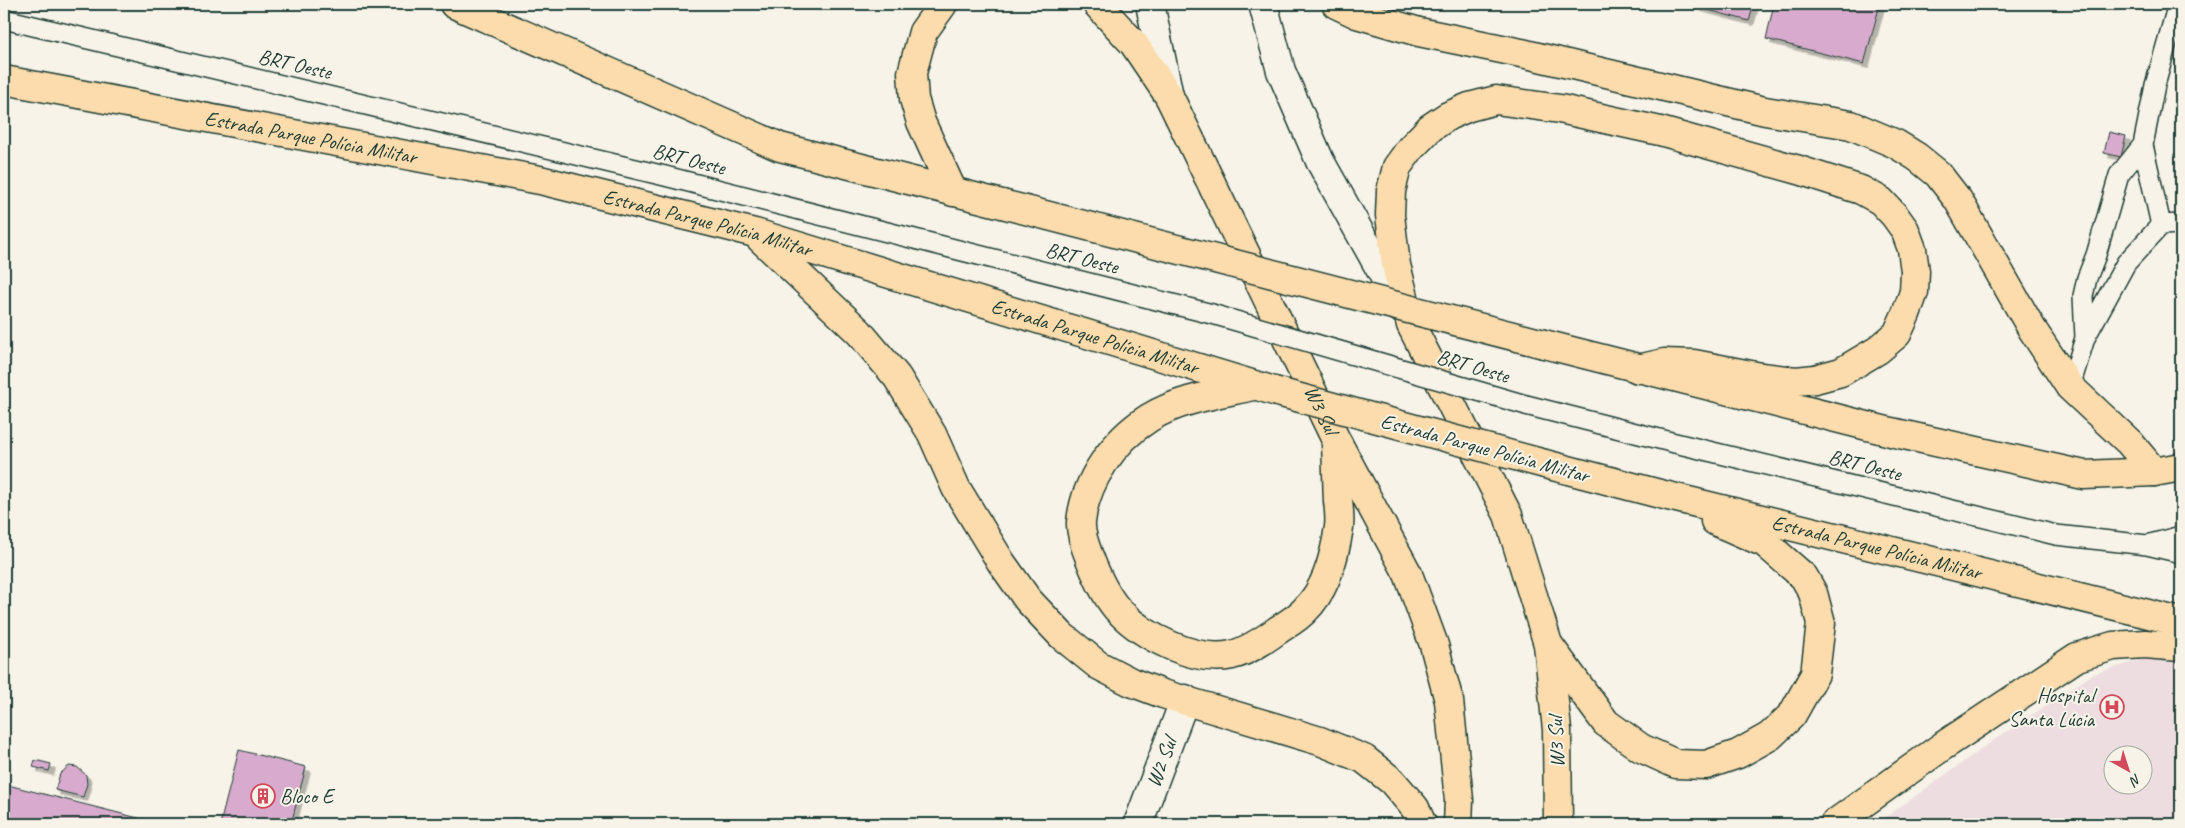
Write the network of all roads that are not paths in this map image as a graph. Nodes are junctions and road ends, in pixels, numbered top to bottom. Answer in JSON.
{"nodes":[{"id":1,"x":454,"y":4,"type":"edge"},
{"id":2,"x":943,"y":4,"type":"edge"},
{"id":3,"x":1097,"y":4,"type":"edge"},
{"id":4,"x":1150,"y":4,"type":"edge"},
{"id":5,"x":1263,"y":4,"type":"edge"},
{"id":6,"x":1336,"y":4,"type":"edge"},
{"id":7,"x":2178,"y":4,"type":"edge"},
{"id":8,"x":4,"y":19,"type":"edge"},
{"id":9,"x":4,"y":80,"type":"edge"},
{"id":10,"x":1169,"y":96,"type":"junction"},
{"id":11,"x":2143,"y":145,"type":"junction"},
{"id":12,"x":953,"y":192,"type":"junction"},
{"id":13,"x":2181,"y":224,"type":"edge"},
{"id":14,"x":2161,"y":225,"type":"junction"},
{"id":15,"x":755,"y":234,"type":"junction"},
{"id":16,"x":1411,"y":325,"type":"junction"},
{"id":17,"x":2085,"y":338,"type":"junction"},
{"id":18,"x":1638,"y":369,"type":"junction"},
{"id":19,"x":2070,"y":387,"type":"junction"},
{"id":20,"x":1264,"y":388,"type":"junction"},
{"id":21,"x":1335,"y":438,"type":"junction"},
{"id":22,"x":2181,"y":467,"type":"edge"},
{"id":23,"x":2154,"y":472,"type":"junction"},
{"id":24,"x":1660,"y":494,"type":"junction"},
{"id":25,"x":2181,"y":536,"type":"edge"},
{"id":26,"x":2148,"y":545,"type":"junction"},
{"id":27,"x":2181,"y":553,"type":"edge"},
{"id":28,"x":2181,"y":622,"type":"edge"},
{"id":29,"x":1548,"y":644,"type":"junction"},
{"id":30,"x":2181,"y":647,"type":"edge"},
{"id":31,"x":1185,"y":699,"type":"junction"},
{"id":32,"x":1138,"y":824,"type":"edge"},
{"id":33,"x":1422,"y":824,"type":"edge"},
{"id":34,"x":1458,"y":824,"type":"edge"},
{"id":35,"x":1558,"y":824,"type":"edge"},
{"id":36,"x":1834,"y":824,"type":"edge"}],
"edges":[{"from":1,"to":12,"type":"main road"},
{"from":2,"to":12,"type":"main road"},
{"from":3,"to":10,"type":"main road"},
{"from":4,"to":10,"type":"street","name":"W3 Sul"},
{"from":5,"to":16,"type":"street","name":"W3 Sul"},
{"from":6,"to":19,"type":"main road"},
{"from":7,"to":11,"type":"lane"},
{"from":8,"to":26,"type":"lane","name":"BRT Oeste","bridge":true},
{"from":9,"to":15,"type":"main road","name":"Estrada Parque Polícia Militar"},
{"from":10,"to":21,"type":"main road","name":"W3 Sul"},
{"from":11,"to":14,"type":"lane"},
{"from":11,"to":17,"type":"lane"},
{"from":12,"to":18,"type":"main road","bridge":true},
{"from":13,"to":14,"type":"lane"},
{"from":14,"to":17,"type":"lane"},
{"from":15,"to":20,"type":"main road","name":"Estrada Parque Polícia Militar"},
{"from":15,"to":31,"type":"main road"},
{"from":16,"to":18,"type":"main road"},
{"from":16,"to":29,"type":"main road","name":"W3 Sul"},
{"from":17,"to":19,"type":"lane"},
{"from":18,"to":23,"type":"main road"},
{"from":19,"to":23,"type":"main road"},
{"from":20,"to":21,"type":"main road"},
{"from":20,"to":24,"type":"main road","name":"Estrada Parque Polícia Militar","bridge":true},
{"from":21,"to":34,"type":"main road","name":"W3 Sul"},
{"from":22,"to":23,"type":"main road"},
{"from":24,"to":28,"type":"main road","name":"Estrada Parque Polícia Militar"},
{"from":24,"to":29,"type":"main road"},
{"from":25,"to":26,"type":"lane","name":"BRT Oeste"},
{"from":26,"to":27,"type":"lane","name":"BRT Oeste"},
{"from":29,"to":35,"type":"main road","name":"W3 Sul"},
{"from":30,"to":36,"type":"main road"},
{"from":31,"to":32,"type":"street","name":"W2 Sul"},
{"from":31,"to":33,"type":"main road"}]}
